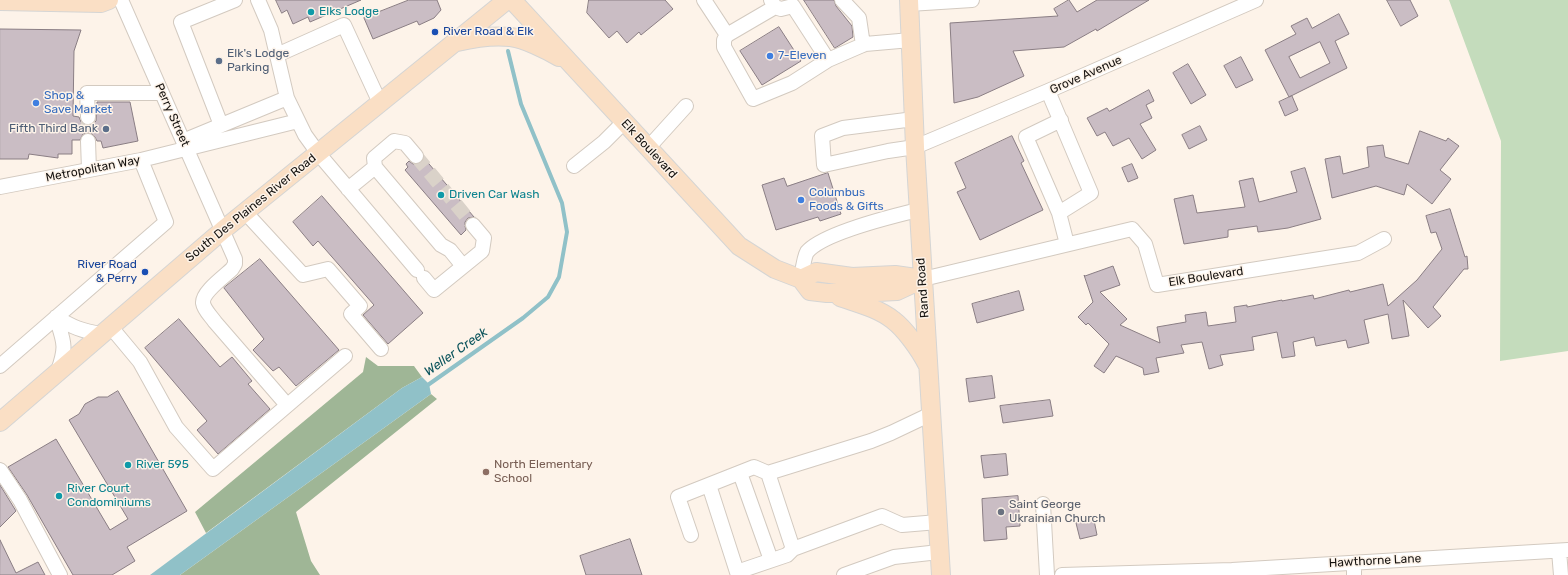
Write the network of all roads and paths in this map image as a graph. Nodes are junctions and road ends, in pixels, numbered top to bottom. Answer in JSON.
{"nodes":[{"id":1,"x":109,"y":0,"type":"edge"},
{"id":2,"x":121,"y":0,"type":"edge"},
{"id":3,"x":235,"y":0,"type":"edge"},
{"id":4,"x":258,"y":0,"type":"edge"},
{"id":5,"x":507,"y":0,"type":"edge"},
{"id":6,"x":512,"y":0,"type":"edge"},
{"id":7,"x":842,"y":0,"type":"edge"},
{"id":8,"x":972,"y":0,"type":"edge"},
{"id":9,"x":1256,"y":0,"type":"edge"},
{"id":10,"x":0,"y":1,"type":"edge"},
{"id":11,"x":708,"y":1,"type":"edge"},
{"id":12,"x":909,"y":2,"type":"edge"},
{"id":13,"x":794,"y":3,"type":"edge"},
{"id":14,"x":773,"y":4,"type":"edge"},
{"id":15,"x":1235,"y":4,"type":"edge"},
{"id":16,"x":727,"y":35,"type":"junction"},
{"id":17,"x":911,"y":40,"type":"junction"},
{"id":18,"x":454,"y":43,"type":"junction"},
{"id":19,"x":863,"y":45,"type":"junction"},
{"id":20,"x":277,"y":55,"type":"junction"},
{"id":21,"x":828,"y":60,"type":"junction"},
{"id":22,"x":570,"y":64,"type":"junction"},
{"id":23,"x":1048,"y":91,"type":"junction"},
{"id":24,"x":162,"y":93,"type":"junction"},
{"id":25,"x":287,"y":98,"type":"junction"},
{"id":26,"x":380,"y":103,"type":"junction"},
{"id":27,"x":686,"y":106,"type":"dead end"},
{"id":28,"x":88,"y":117,"type":"tunnel mouth"},
{"id":29,"x":914,"y":119,"type":"junction"},
{"id":30,"x":1060,"y":120,"type":"junction"},
{"id":31,"x":298,"y":121,"type":"junction"},
{"id":32,"x":624,"y":122,"type":"junction"},
{"id":33,"x":221,"y":125,"type":"junction"},
{"id":34,"x":88,"y":141,"type":"tunnel mouth"},
{"id":35,"x":184,"y":145,"type":"junction"},
{"id":36,"x":914,"y":147,"type":"junction"},
{"id":37,"x":648,"y":148,"type":"junction"},
{"id":38,"x":318,"y":153,"type":"junction"},
{"id":39,"x":416,"y":156,"type":"tunnel mouth"},
{"id":40,"x":141,"y":160,"type":"junction"},
{"id":41,"x":574,"y":166,"type":"dead end"},
{"id":42,"x":375,"y":167,"type":"junction"},
{"id":43,"x":89,"y":170,"type":"junction"},
{"id":44,"x":0,"y":187,"type":"edge"},
{"id":45,"x":348,"y":189,"type":"junction"},
{"id":46,"x":918,"y":210,"type":"junction"},
{"id":47,"x":245,"y":212,"type":"junction"},
{"id":48,"x":1059,"y":213,"type":"junction"},
{"id":49,"x":473,"y":225,"type":"tunnel mouth"},
{"id":50,"x":223,"y":230,"type":"junction"},
{"id":51,"x":1384,"y":239,"type":"dead end"},
{"id":52,"x":1067,"y":244,"type":"junction"},
{"id":53,"x":463,"y":266,"type":"junction"},
{"id":54,"x":801,"y":279,"type":"junction"},
{"id":55,"x":923,"y":279,"type":"junction"},
{"id":56,"x":828,"y":293,"type":"junction"},
{"id":57,"x":56,"y":317,"type":"junction"},
{"id":58,"x":106,"y":330,"type":"junction"},
{"id":59,"x":381,"y":349,"type":"dead end"},
{"id":60,"x":345,"y":356,"type":"dead end"},
{"id":61,"x":928,"y":365,"type":"junction"},
{"id":62,"x":0,"y":366,"type":"edge"},
{"id":63,"x":58,"y":371,"type":"junction"},
{"id":64,"x":287,"y":405,"type":"junction"},
{"id":65,"x":931,"y":414,"type":"junction"},
{"id":66,"x":0,"y":422,"type":"edge"},
{"id":67,"x":0,"y":470,"type":"edge"},
{"id":68,"x":740,"y":473,"type":"junction"},
{"id":69,"x":768,"y":473,"type":"junction"},
{"id":70,"x":709,"y":485,"type":"junction"},
{"id":71,"x":1043,"y":504,"type":"dead end"},
{"id":72,"x":938,"y":522,"type":"junction"},
{"id":73,"x":691,"y":535,"type":"dead end"},
{"id":74,"x":792,"y":549,"type":"junction"},
{"id":75,"x":1564,"y":550,"type":"edge"},
{"id":76,"x":940,"y":552,"type":"junction"},
{"id":77,"x":771,"y":560,"type":"junction"},
{"id":78,"x":1354,"y":569,"type":"edge"},
{"id":79,"x":1232,"y":572,"type":"edge"},
{"id":80,"x":60,"y":575,"type":"edge"},
{"id":81,"x":844,"y":575,"type":"edge"},
{"id":82,"x":941,"y":575,"type":"edge"},
{"id":83,"x":1047,"y":575,"type":"edge"},
{"id":84,"x":1062,"y":575,"type":"edge"},
{"id":85,"x":1561,"y":575,"type":"edge"}],
"edges":[{"from":1,"to":10,"type":"main road"},
{"from":2,"to":24,"type":"street","name":"Perry Street"},
{"from":3,"to":33,"type":"street"},
{"from":4,"to":20,"type":"street"},
{"from":5,"to":18,"type":"main road","name":"South Des Plaines River Road"},
{"from":6,"to":22,"type":"main road","name":"Elk Boulevard"},
{"from":7,"to":19,"type":"street"},
{"from":8,"to":12,"type":"street"},
{"from":9,"to":15,"type":"street","name":"Grove Avenue"},
{"from":11,"to":16,"type":"street"},
{"from":12,"to":17,"type":"main road","name":"Rand Road"},
{"from":13,"to":14,"type":"street"},
{"from":13,"to":21,"type":"street"},
{"from":14,"to":16,"type":"street"},
{"from":15,"to":23,"type":"street","name":"Grove Avenue"},
{"from":16,"to":21,"type":"street"},
{"from":17,"to":19,"type":"street"},
{"from":17,"to":29,"type":"main road","name":"Rand Road"},
{"from":18,"to":22,"type":"main road"},
{"from":18,"to":26,"type":"main road","name":"South Des Plaines River Road"},
{"from":19,"to":21,"type":"street"},
{"from":20,"to":25,"type":"street"},
{"from":20,"to":26,"type":"street"},
{"from":22,"to":32,"type":"main road","name":"Elk Boulevard"},
{"from":23,"to":30,"type":"street"},
{"from":23,"to":36,"type":"street","name":"Grove Avenue"},
{"from":24,"to":28,"type":"street"},
{"from":24,"to":35,"type":"street","name":"Perry Street"},
{"from":25,"to":31,"type":"street"},
{"from":25,"to":33,"type":"street"},
{"from":26,"to":38,"type":"main road","name":"South Des Plaines River Road"},
{"from":27,"to":37,"type":"street"},
{"from":29,"to":36,"type":"main road","name":"Rand Road"},
{"from":29,"to":36,"type":"street","name":"Grove Avenue"},
{"from":30,"to":48,"type":"street"},
{"from":30,"to":48,"type":"street"},
{"from":31,"to":35,"type":"street"},
{"from":31,"to":38,"type":"street"},
{"from":32,"to":37,"type":"main road","name":"Elk Boulevard"},
{"from":32,"to":41,"type":"street"},
{"from":33,"to":35,"type":"street"},
{"from":34,"to":43,"type":"street"},
{"from":35,"to":40,"type":"street","name":"Metropolitan Way"},
{"from":35,"to":50,"type":"street","name":"Perry Street"},
{"from":36,"to":46,"type":"main road","name":"Rand Road"},
{"from":37,"to":54,"type":"main road","name":"Elk Boulevard"},
{"from":38,"to":45,"type":"street"},
{"from":38,"to":47,"type":"main road","name":"South Des Plaines River Road"},
{"from":39,"to":42,"type":"street"},
{"from":40,"to":43,"type":"street","name":"Metropolitan Way"},
{"from":40,"to":57,"type":"street"},
{"from":42,"to":45,"type":"street"},
{"from":42,"to":53,"type":"street"},
{"from":43,"to":44,"type":"street","name":"Metropolitan Way"},
{"from":45,"to":53,"type":"street"},
{"from":46,"to":54,"type":"street"},
{"from":46,"to":55,"type":"main road","name":"Rand Road"},
{"from":47,"to":50,"type":"main road","name":"South Des Plaines River Road"},
{"from":47,"to":59,"type":"street"},
{"from":48,"to":52,"type":"street"},
{"from":49,"to":53,"type":"street"},
{"from":50,"to":58,"type":"main road","name":"South Des Plaines River Road"},
{"from":50,"to":64,"type":"street","name":"Perry Street"},
{"from":51,"to":52,"type":"street","name":"Elk Boulevard"},
{"from":52,"to":55,"type":"street","name":"Elk Boulevard"},
{"from":54,"to":55,"type":"main road","name":"Elk Boulevard"},
{"from":54,"to":56,"type":"main road","name":"Elk Boulevard"},
{"from":55,"to":56,"type":"main road","name":"Elk Boulevard"},
{"from":55,"to":61,"type":"main road","name":"Rand Road"},
{"from":56,"to":61,"type":"main road"},
{"from":57,"to":58,"type":"street"},
{"from":57,"to":62,"type":"street"},
{"from":57,"to":63,"type":"street"},
{"from":58,"to":63,"type":"main road","name":"South Des Plaines River Road"},
{"from":58,"to":64,"type":"street"},
{"from":60,"to":64,"type":"street"},
{"from":61,"to":65,"type":"main road","name":"Rand Road"},
{"from":63,"to":66,"type":"main road","name":"South Des Plaines River Road"},
{"from":65,"to":69,"type":"street"},
{"from":65,"to":72,"type":"main road","name":"Rand Road"},
{"from":67,"to":80,"type":"street"},
{"from":68,"to":69,"type":"street"},
{"from":68,"to":70,"type":"street"},
{"from":68,"to":77,"type":"street"},
{"from":69,"to":74,"type":"street"},
{"from":70,"to":73,"type":"street"},
{"from":70,"to":77,"type":"street"},
{"from":71,"to":83,"type":"street"},
{"from":72,"to":74,"type":"street"},
{"from":72,"to":76,"type":"main road","name":"Rand Road"},
{"from":74,"to":77,"type":"street"},
{"from":75,"to":78,"type":"street","name":"Hawthorne Lane"},
{"from":75,"to":85,"type":"street"},
{"from":76,"to":81,"type":"street"},
{"from":76,"to":82,"type":"main road","name":"Rand Road"},
{"from":78,"to":79,"type":"street","name":"Hawthorne Lane"},
{"from":79,"to":84,"type":"street","name":"Hawthorne Lane"}]}
